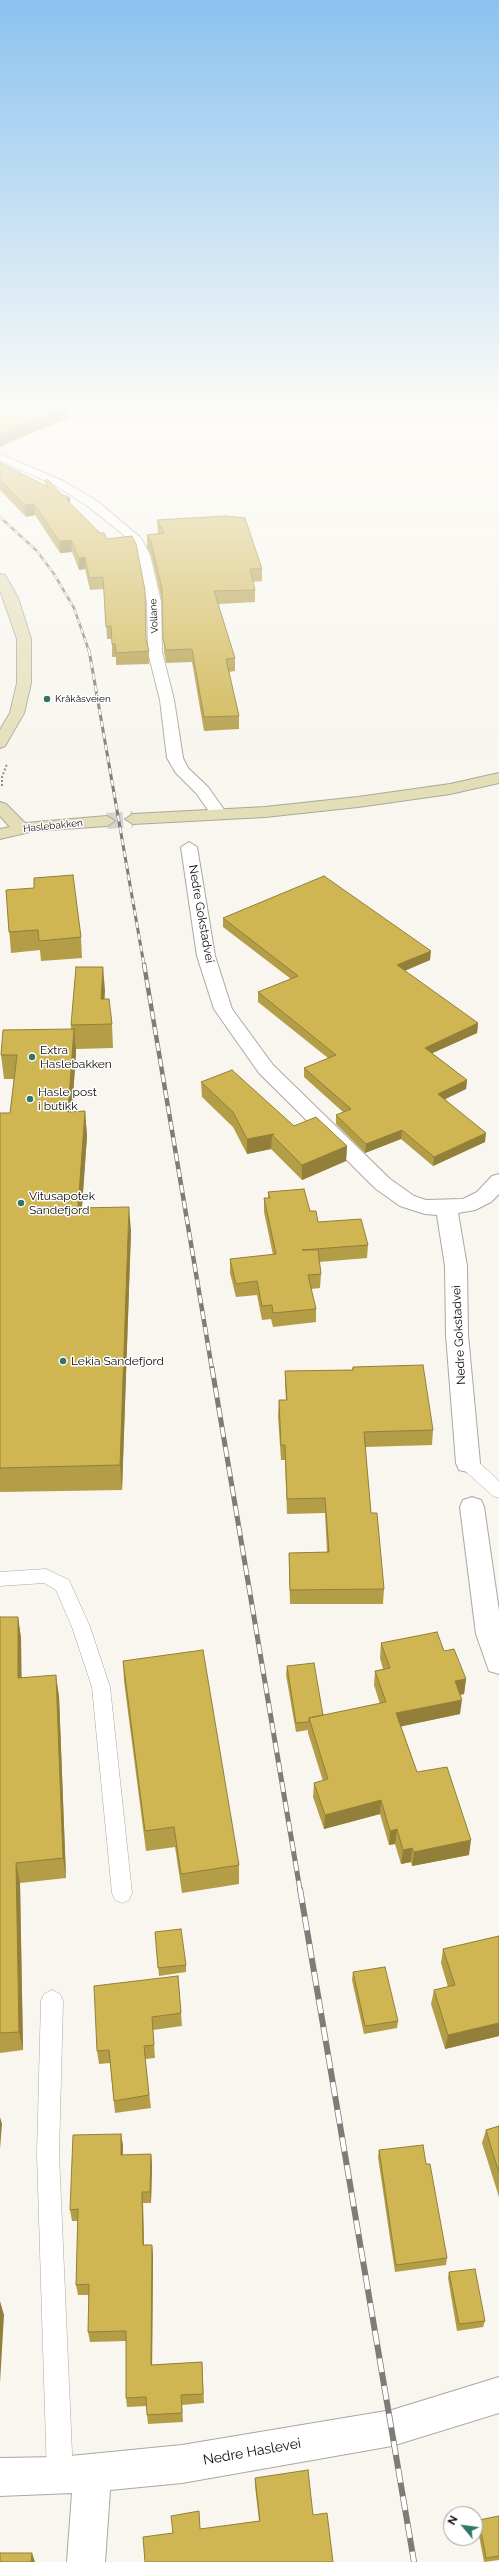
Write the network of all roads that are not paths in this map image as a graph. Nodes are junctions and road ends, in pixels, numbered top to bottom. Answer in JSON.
{"nodes":[{"id":1,"x":120,"y":527,"type":"edge"},
{"id":2,"x":0,"y":578,"type":"edge"},
{"id":3,"x":0,"y":743,"type":"edge"},
{"id":4,"x":499,"y":778,"type":"edge"},
{"id":5,"x":0,"y":807,"type":"edge"},
{"id":6,"x":219,"y":814,"type":"junction"},
{"id":7,"x":133,"y":819,"type":"tunnel mouth"},
{"id":8,"x":107,"y":821,"type":"tunnel mouth"},
{"id":9,"x":21,"y":829,"type":"junction"},
{"id":10,"x":0,"y":834,"type":"edge"},
{"id":11,"x":189,"y":847,"type":"dead end"},
{"id":12,"x":499,"y":1181,"type":"edge"},
{"id":13,"x":446,"y":1208,"type":"junction"},
{"id":14,"x":468,"y":1463,"type":"joint"},
{"id":15,"x":499,"y":1491,"type":"edge"},
{"id":16,"x":472,"y":1507,"type":"dead end"},
{"id":17,"x":0,"y":1579,"type":"edge"},
{"id":18,"x":499,"y":1663,"type":"edge"},
{"id":19,"x":122,"y":1893,"type":"dead end"},
{"id":20,"x":52,"y":2001,"type":"dead end"},
{"id":21,"x":499,"y":2395,"type":"edge"},
{"id":22,"x":76,"y":2474,"type":"junction"},
{"id":23,"x":0,"y":2477,"type":"edge"},
{"id":24,"x":86,"y":2562,"type":"edge"}],
"edges":[{"from":1,"to":6,"type":"street","name":"Vollane"},
{"from":2,"to":3,"type":"main road"},
{"from":4,"to":6,"type":"main road"},
{"from":5,"to":9,"type":"main road"},
{"from":6,"to":7,"type":"main road"},
{"from":8,"to":9,"type":"main road","name":"Haslebakken"},
{"from":9,"to":10,"type":"main road","name":"Haslebakken"},
{"from":11,"to":13,"type":"street","name":"Nedre Gokstadvei"},
{"from":12,"to":13,"type":"street","name":"Nedre Gokstadvei"},
{"from":13,"to":14,"type":"street","name":"Nedre Gokstadvei"},
{"from":14,"to":15,"type":"lane"},
{"from":16,"to":18,"type":"street"},
{"from":17,"to":19,"type":"lane"},
{"from":20,"to":22,"type":"lane"},
{"from":21,"to":22,"type":"street","name":"Nedre Haslevei"},
{"from":22,"to":23,"type":"street","name":"Nedre Haslevei"},
{"from":22,"to":24,"type":"street"}]}
